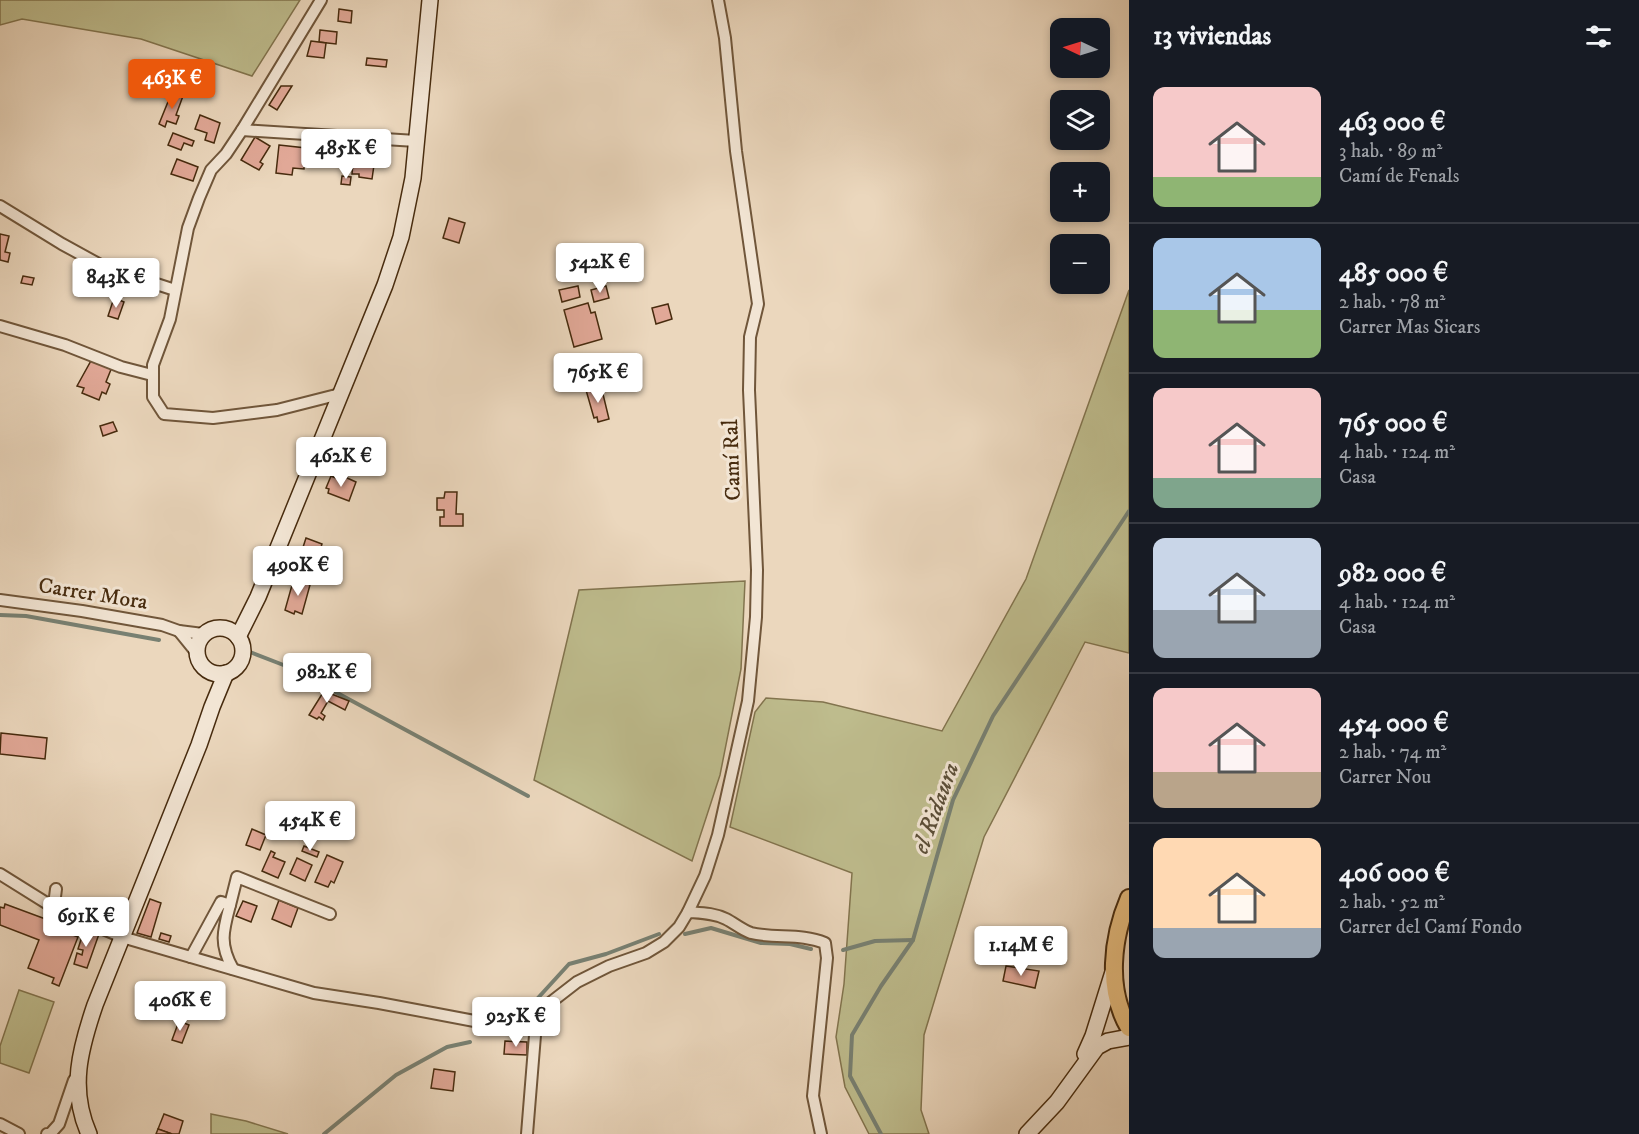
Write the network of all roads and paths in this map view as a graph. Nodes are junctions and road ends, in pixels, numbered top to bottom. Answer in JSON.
{"nodes":[{"id":1,"x":321,"y":0,"type":"edge"},
{"id":2,"x":430,"y":0,"type":"edge"},
{"id":3,"x":718,"y":0,"type":"edge"},
{"id":4,"x":242,"y":130,"type":"junction"},
{"id":5,"x":416,"y":141,"type":"junction"},
{"id":6,"x":0,"y":206,"type":"edge"},
{"id":7,"x":175,"y":290,"type":"junction"},
{"id":8,"x":0,"y":326,"type":"edge"},
{"id":9,"x":152,"y":375,"type":"junction"},
{"id":10,"x":339,"y":394,"type":"junction"},
{"id":11,"x":258,"y":597,"type":"junction"},
{"id":12,"x":0,"y":600,"type":"edge"},
{"id":13,"x":223,"y":628,"type":"junction"},
{"id":14,"x":179,"y":631,"type":"junction"},
{"id":15,"x":203,"y":634,"type":"junction"},
{"id":16,"x":238,"y":637,"type":"junction"},
{"id":17,"x":196,"y":652,"type":"junction"},
{"id":18,"x":209,"y":671,"type":"junction"},
{"id":19,"x":226,"y":673,"type":"junction"},
{"id":20,"x":212,"y":707,"type":"junction"},
{"id":21,"x":0,"y":874,"type":"edge"},
{"id":22,"x":56,"y":889,"type":"dead end"},
{"id":23,"x":1129,"y":898,"type":"edge"},
{"id":24,"x":48,"y":904,"type":"dead end"},
{"id":25,"x":230,"y":905,"type":"junction"},
{"id":26,"x":688,"y":912,"type":"junction"},
{"id":27,"x":330,"y":914,"type":"dead end"},
{"id":28,"x":122,"y":937,"type":"junction"},
{"id":29,"x":191,"y":957,"type":"junction"},
{"id":30,"x":233,"y":969,"type":"junction"},
{"id":31,"x":1114,"y":969,"type":"junction"},
{"id":32,"x":536,"y":1023,"type":"junction"},
{"id":33,"x":1129,"y":1028,"type":"edge"},
{"id":34,"x":1129,"y":1037,"type":"edge"},
{"id":35,"x":78,"y":1068,"type":"junction"},
{"id":36,"x":1077,"y":1073,"type":"junction"},
{"id":37,"x":0,"y":1124,"type":"edge"},
{"id":38,"x":87,"y":1132,"type":"edge"},
{"id":39,"x":20,"y":1134,"type":"edge"},
{"id":40,"x":47,"y":1134,"type":"edge"},
{"id":41,"x":527,"y":1134,"type":"edge"},
{"id":42,"x":821,"y":1134,"type":"edge"},
{"id":43,"x":1027,"y":1134,"type":"edge"}],
"edges":[{"from":1,"to":4,"type":"street"},
{"from":2,"to":5,"type":"street"},
{"from":3,"to":26,"type":"street","name":"Camí Ral"},
{"from":4,"to":5,"type":"street"},
{"from":4,"to":7,"type":"street"},
{"from":5,"to":10,"type":"street"},
{"from":6,"to":7,"type":"street"},
{"from":7,"to":9,"type":"street"},
{"from":8,"to":9,"type":"street"},
{"from":9,"to":10,"type":"street"},
{"from":10,"to":11,"type":"street"},
{"from":11,"to":13,"type":"street"},
{"from":11,"to":16,"type":"street"},
{"from":12,"to":14,"type":"street","name":"Carrer Mora"},
{"from":13,"to":15,"type":"street"},
{"from":13,"to":16,"type":"street"},
{"from":14,"to":15,"type":"street","name":"Carrer Mora"},
{"from":14,"to":17,"type":"street"},
{"from":15,"to":17,"type":"street"},
{"from":16,"to":19,"type":"street"},
{"from":17,"to":18,"type":"street"},
{"from":18,"to":19,"type":"street"},
{"from":18,"to":20,"type":"street"},
{"from":19,"to":20,"type":"street"},
{"from":20,"to":28,"type":"street"},
{"from":21,"to":24,"type":"street"},
{"from":22,"to":28,"type":"street"},
{"from":23,"to":31,"type":"main road"},
{"from":25,"to":27,"type":"street"},
{"from":25,"to":29,"type":"street"},
{"from":25,"to":30,"type":"street"},
{"from":26,"to":32,"type":"street","name":"Camí Ral"},
{"from":26,"to":42,"type":"street"},
{"from":28,"to":29,"type":"street"},
{"from":28,"to":35,"type":"street"},
{"from":29,"to":30,"type":"street"},
{"from":30,"to":32,"type":"street"},
{"from":31,"to":33,"type":"main road"},
{"from":31,"to":36,"type":"street"},
{"from":32,"to":41,"type":"street"},
{"from":34,"to":36,"type":"street"},
{"from":35,"to":38,"type":"street"},
{"from":35,"to":40,"type":"street"},
{"from":36,"to":43,"type":"street"},
{"from":37,"to":39,"type":"street"}]}
